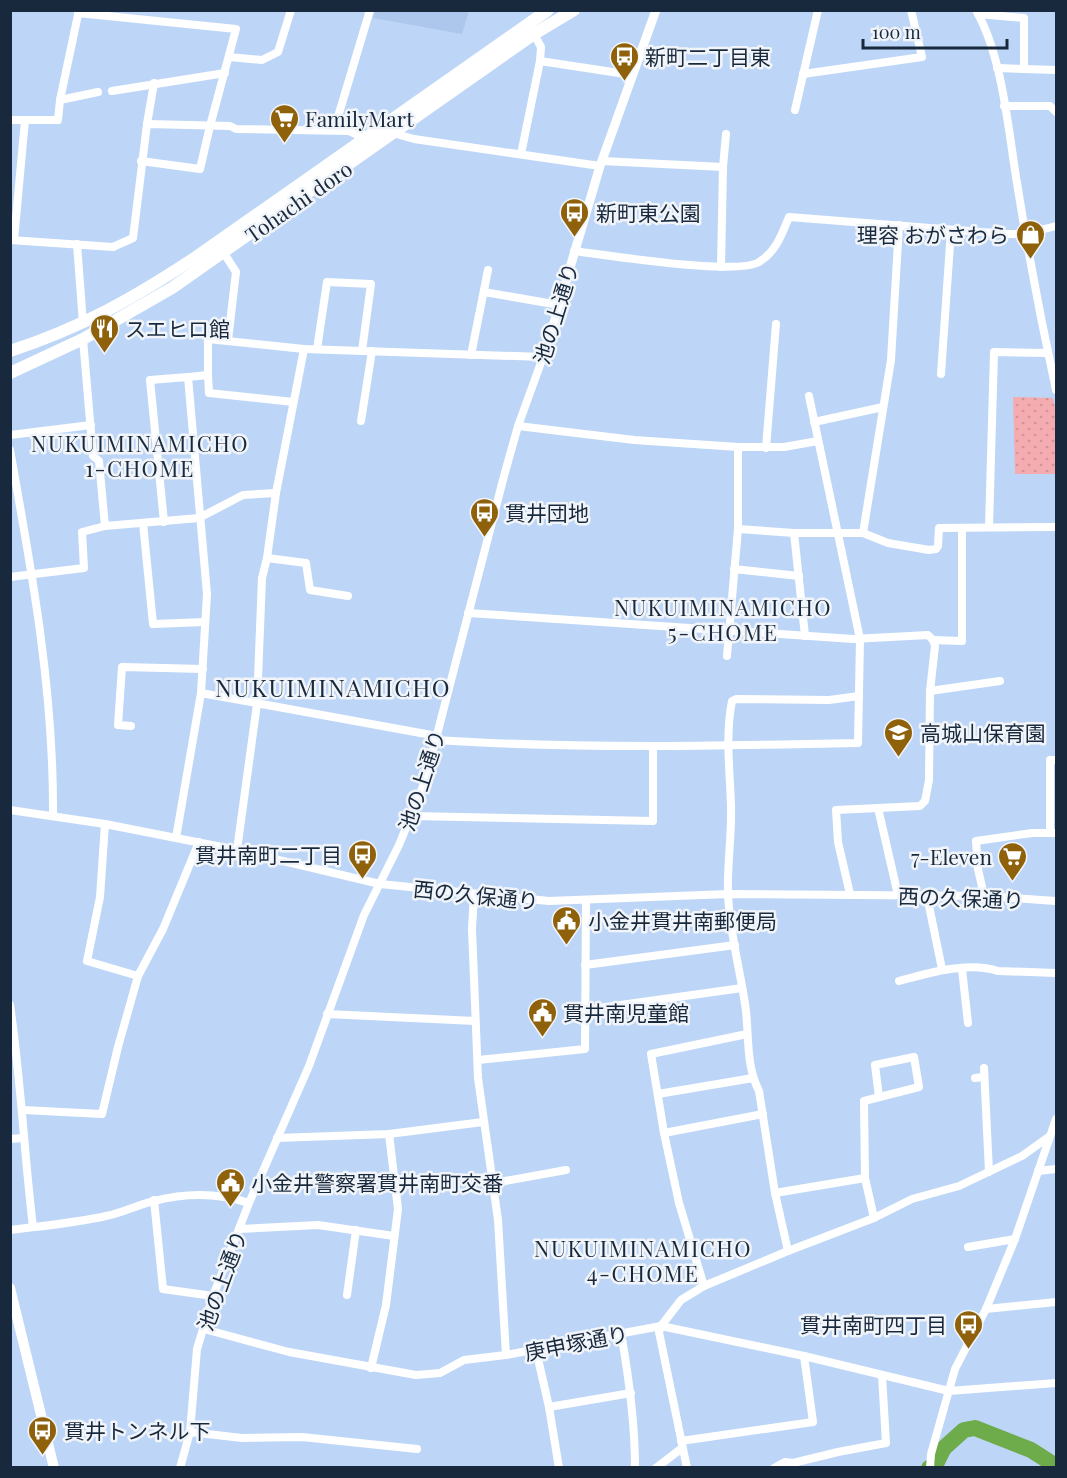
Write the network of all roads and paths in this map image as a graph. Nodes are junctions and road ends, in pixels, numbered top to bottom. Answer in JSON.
{"nodes":[{"id":1,"x":291,"y":10,"type":"edge"},
{"id":2,"x":370,"y":10,"type":"edge"},
{"id":3,"x":574,"y":10,"type":"edge"},
{"id":4,"x":656,"y":10,"type":"edge"},
{"id":5,"x":818,"y":10,"type":"edge"},
{"id":6,"x":911,"y":10,"type":"edge"},
{"id":7,"x":78,"y":12,"type":"edge"},
{"id":8,"x":545,"y":12,"type":"edge"},
{"id":9,"x":977,"y":12,"type":"edge"},
{"id":10,"x":534,"y":34,"type":"junction"},
{"id":11,"x":229,"y":57,"type":"junction"},
{"id":12,"x":540,"y":61,"type":"junction"},
{"id":13,"x":997,"y":68,"type":"junction"},
{"id":14,"x":1024,"y":68,"type":"junction"},
{"id":15,"x":1056,"y":70,"type":"edge"},
{"id":16,"x":225,"y":73,"type":"junction"},
{"id":17,"x":803,"y":74,"type":"junction"},
{"id":18,"x":632,"y":75,"type":"junction"},
{"id":19,"x":154,"y":83,"type":"junction"},
{"id":20,"x":112,"y":91,"type":"dead end"},
{"id":21,"x":98,"y":92,"type":"dead end"},
{"id":22,"x":60,"y":100,"type":"junction"},
{"id":23,"x":1004,"y":106,"type":"junction"},
{"id":24,"x":795,"y":110,"type":"dead end"},
{"id":25,"x":1056,"y":112,"type":"edge"},
{"id":26,"x":10,"y":120,"type":"edge"},
{"id":27,"x":25,"y":120,"type":"junction"},
{"id":28,"x":147,"y":124,"type":"junction"},
{"id":29,"x":210,"y":126,"type":"junction"},
{"id":30,"x":334,"y":130,"type":"junction"},
{"id":31,"x":396,"y":132,"type":"junction"},
{"id":32,"x":369,"y":135,"type":"junction"},
{"id":33,"x":726,"y":135,"type":"dead end"},
{"id":34,"x":521,"y":153,"type":"junction"},
{"id":35,"x":141,"y":161,"type":"junction"},
{"id":36,"x":601,"y":163,"type":"junction"},
{"id":37,"x":723,"y":167,"type":"junction"},
{"id":38,"x":899,"y":225,"type":"junction"},
{"id":39,"x":1056,"y":226,"type":"edge"},
{"id":40,"x":951,"y":230,"type":"junction"},
{"id":41,"x":1025,"y":234,"type":"junction"},
{"id":42,"x":12,"y":240,"type":"edge"},
{"id":43,"x":77,"y":244,"type":"junction"},
{"id":44,"x":574,"y":251,"type":"junction"},
{"id":45,"x":224,"y":253,"type":"junction"},
{"id":46,"x":721,"y":267,"type":"junction"},
{"id":47,"x":488,"y":270,"type":"dead end"},
{"id":48,"x":484,"y":291,"type":"junction"},
{"id":49,"x":559,"y":305,"type":"junction"},
{"id":50,"x":83,"y":324,"type":"junction"},
{"id":51,"x":776,"y":324,"type":"dead end"},
{"id":52,"x":83,"y":339,"type":"junction"},
{"id":53,"x":228,"y":340,"type":"junction"},
{"id":54,"x":304,"y":349,"type":"junction"},
{"id":55,"x":317,"y":349,"type":"junction"},
{"id":56,"x":10,"y":351,"type":"edge"},
{"id":57,"x":362,"y":351,"type":"junction"},
{"id":58,"x":372,"y":351,"type":"junction"},
{"id":59,"x":1048,"y":353,"type":"junction"},
{"id":60,"x":471,"y":355,"type":"junction"},
{"id":61,"x":543,"y":357,"type":"junction"},
{"id":62,"x":10,"y":373,"type":"edge"},
{"id":63,"x":941,"y":374,"type":"dead end"},
{"id":64,"x":208,"y":375,"type":"junction"},
{"id":65,"x":188,"y":377,"type":"junction"},
{"id":66,"x":1056,"y":390,"type":"edge"},
{"id":67,"x":809,"y":396,"type":"dead end"},
{"id":68,"x":293,"y":402,"type":"junction"},
{"id":69,"x":883,"y":407,"type":"junction"},
{"id":70,"x":361,"y":420,"type":"dead end"},
{"id":71,"x":814,"y":422,"type":"junction"},
{"id":72,"x":91,"y":425,"type":"junction"},
{"id":73,"x":518,"y":426,"type":"junction"},
{"id":74,"x":10,"y":435,"type":"edge"},
{"id":75,"x":818,"y":441,"type":"junction"},
{"id":76,"x":738,"y":447,"type":"junction"},
{"id":77,"x":766,"y":448,"type":"junction"},
{"id":78,"x":10,"y":450,"type":"edge"},
{"id":79,"x":276,"y":493,"type":"junction"},
{"id":80,"x":199,"y":518,"type":"junction"},
{"id":81,"x":164,"y":522,"type":"junction"},
{"id":82,"x":143,"y":523,"type":"junction"},
{"id":83,"x":105,"y":526,"type":"junction"},
{"id":84,"x":989,"y":527,"type":"junction"},
{"id":85,"x":1056,"y":527,"type":"edge"},
{"id":86,"x":962,"y":528,"type":"junction"},
{"id":87,"x":738,"y":529,"type":"junction"},
{"id":88,"x":794,"y":533,"type":"junction"},
{"id":89,"x":837,"y":533,"type":"junction"},
{"id":90,"x":863,"y":533,"type":"junction"},
{"id":91,"x":267,"y":558,"type":"junction"},
{"id":92,"x":734,"y":570,"type":"junction"},
{"id":93,"x":32,"y":574,"type":"junction"},
{"id":94,"x":799,"y":576,"type":"junction"},
{"id":95,"x":10,"y":577,"type":"edge"},
{"id":96,"x":348,"y":596,"type":"dead end"},
{"id":97,"x":468,"y":613,"type":"junction"},
{"id":98,"x":206,"y":622,"type":"junction"},
{"id":99,"x":729,"y":631,"type":"junction"},
{"id":100,"x":805,"y":636,"type":"junction"},
{"id":101,"x":860,"y":639,"type":"junction"},
{"id":102,"x":933,"y":640,"type":"junction"},
{"id":103,"x":727,"y":656,"type":"dead end"},
{"id":104,"x":203,"y":669,"type":"junction"},
{"id":105,"x":1000,"y":681,"type":"dead end"},
{"id":106,"x":930,"y":691,"type":"junction"},
{"id":107,"x":201,"y":693,"type":"junction"},
{"id":108,"x":859,"y":696,"type":"junction"},
{"id":109,"x":256,"y":704,"type":"junction"},
{"id":110,"x":131,"y":726,"type":"dead end"},
{"id":111,"x":436,"y":738,"type":"junction"},
{"id":112,"x":728,"y":745,"type":"junction"},
{"id":113,"x":653,"y":747,"type":"junction"},
{"id":114,"x":1056,"y":760,"type":"edge"},
{"id":115,"x":878,"y":808,"type":"junction"},
{"id":116,"x":11,"y":811,"type":"edge"},
{"id":117,"x":53,"y":816,"type":"junction"},
{"id":118,"x":412,"y":816,"type":"junction"},
{"id":119,"x":105,"y":824,"type":"junction"},
{"id":120,"x":1053,"y":833,"type":"edge"},
{"id":121,"x":176,"y":838,"type":"junction"},
{"id":122,"x":199,"y":842,"type":"junction"},
{"id":123,"x":237,"y":850,"type":"junction"},
{"id":124,"x":380,"y":885,"type":"junction"},
{"id":125,"x":474,"y":894,"type":"junction"},
{"id":126,"x":728,"y":894,"type":"junction"},
{"id":127,"x":850,"y":894,"type":"junction"},
{"id":128,"x":898,"y":895,"type":"junction"},
{"id":129,"x":927,"y":896,"type":"junction"},
{"id":130,"x":984,"y":896,"type":"junction"},
{"id":131,"x":586,"y":901,"type":"junction"},
{"id":132,"x":1056,"y":901,"type":"edge"},
{"id":133,"x":735,"y":945,"type":"junction"},
{"id":134,"x":585,"y":965,"type":"junction"},
{"id":135,"x":942,"y":969,"type":"junction"},
{"id":136,"x":962,"y":969,"type":"junction"},
{"id":137,"x":1056,"y":973,"type":"edge"},
{"id":138,"x":138,"y":976,"type":"junction"},
{"id":139,"x":899,"y":981,"type":"dead end"},
{"id":140,"x":742,"y":988,"type":"junction"},
{"id":141,"x":10,"y":1005,"type":"edge"},
{"id":142,"x":585,"y":1010,"type":"junction"},
{"id":143,"x":327,"y":1014,"type":"junction"},
{"id":144,"x":475,"y":1022,"type":"junction"},
{"id":145,"x":968,"y":1023,"type":"dead end"},
{"id":146,"x":747,"y":1035,"type":"junction"},
{"id":147,"x":478,"y":1060,"type":"junction"},
{"id":148,"x":984,"y":1068,"type":"dead end"},
{"id":149,"x":984,"y":1077,"type":"junction"},
{"id":150,"x":753,"y":1078,"type":"junction"},
{"id":151,"x":975,"y":1078,"type":"dead end"},
{"id":152,"x":658,"y":1094,"type":"junction"},
{"id":153,"x":879,"y":1097,"type":"junction"},
{"id":154,"x":22,"y":1110,"type":"junction"},
{"id":155,"x":763,"y":1114,"type":"junction"},
{"id":156,"x":1056,"y":1119,"type":"edge"},
{"id":157,"x":483,"y":1122,"type":"junction"},
{"id":158,"x":664,"y":1133,"type":"junction"},
{"id":159,"x":388,"y":1134,"type":"junction"},
{"id":160,"x":1050,"y":1136,"type":"junction"},
{"id":161,"x":23,"y":1138,"type":"junction"},
{"id":162,"x":277,"y":1138,"type":"junction"},
{"id":163,"x":10,"y":1139,"type":"edge"},
{"id":164,"x":1056,"y":1169,"type":"edge"},
{"id":165,"x":566,"y":1170,"type":"dead end"},
{"id":166,"x":1038,"y":1171,"type":"junction"},
{"id":167,"x":989,"y":1172,"type":"junction"},
{"id":168,"x":865,"y":1178,"type":"junction"},
{"id":169,"x":494,"y":1183,"type":"junction"},
{"id":170,"x":775,"y":1193,"type":"junction"},
{"id":171,"x":154,"y":1200,"type":"junction"},
{"id":172,"x":249,"y":1203,"type":"junction"},
{"id":173,"x":874,"y":1218,"type":"junction"},
{"id":174,"x":33,"y":1227,"type":"junction"},
{"id":175,"x":239,"y":1229,"type":"junction"},
{"id":176,"x":10,"y":1230,"type":"edge"},
{"id":177,"x":356,"y":1230,"type":"junction"},
{"id":178,"x":394,"y":1236,"type":"junction"},
{"id":179,"x":1015,"y":1239,"type":"junction"},
{"id":180,"x":968,"y":1247,"type":"dead end"},
{"id":181,"x":788,"y":1251,"type":"junction"},
{"id":182,"x":704,"y":1286,"type":"junction"},
{"id":183,"x":10,"y":1288,"type":"edge"},
{"id":184,"x":347,"y":1295,"type":"dead end"},
{"id":185,"x":213,"y":1296,"type":"junction"},
{"id":186,"x":1056,"y":1302,"type":"edge"},
{"id":187,"x":986,"y":1310,"type":"junction"},
{"id":188,"x":661,"y":1326,"type":"junction"},
{"id":189,"x":204,"y":1329,"type":"junction"},
{"id":190,"x":621,"y":1333,"type":"junction"},
{"id":191,"x":536,"y":1350,"type":"junction"},
{"id":192,"x":506,"y":1355,"type":"junction"},
{"id":193,"x":804,"y":1356,"type":"junction"},
{"id":194,"x":371,"y":1368,"type":"junction"},
{"id":195,"x":882,"y":1375,"type":"junction"},
{"id":196,"x":1056,"y":1383,"type":"edge"},
{"id":197,"x":949,"y":1391,"type":"junction"},
{"id":198,"x":631,"y":1393,"type":"junction"},
{"id":199,"x":549,"y":1407,"type":"junction"},
{"id":200,"x":190,"y":1431,"type":"junction"},
{"id":201,"x":681,"y":1444,"type":"junction"},
{"id":202,"x":417,"y":1449,"type":"dead end"},
{"id":203,"x":54,"y":1467,"type":"edge"},
{"id":204,"x":180,"y":1467,"type":"edge"},
{"id":205,"x":559,"y":1467,"type":"edge"},
{"id":206,"x":635,"y":1467,"type":"edge"},
{"id":207,"x":656,"y":1467,"type":"edge"},
{"id":208,"x":687,"y":1467,"type":"edge"},
{"id":209,"x":774,"y":1467,"type":"edge"},
{"id":210,"x":930,"y":1467,"type":"edge"}],
"edges":[{"from":1,"to":11,"type":"street"},
{"from":2,"to":30,"type":"street"},
{"from":3,"to":10,"type":"main road","name":"Tohachi doro"},
{"from":4,"to":18,"type":"street","name":"池の上通り"},
{"from":5,"to":17,"type":"street"},
{"from":6,"to":17,"type":"street"},
{"from":7,"to":11,"type":"street"},
{"from":7,"to":22,"type":"street"},
{"from":8,"to":32,"type":"main road","name":"Tohachi doro"},
{"from":9,"to":13,"type":"street"},
{"from":9,"to":14,"type":"street"},
{"from":10,"to":12,"type":"street"},
{"from":10,"to":31,"type":"main road","name":"Tohachi doro"},
{"from":11,"to":16,"type":"street"},
{"from":12,"to":18,"type":"street"},
{"from":12,"to":34,"type":"street"},
{"from":13,"to":14,"type":"street"},
{"from":13,"to":23,"type":"street"},
{"from":14,"to":15,"type":"street"},
{"from":16,"to":19,"type":"street"},
{"from":16,"to":29,"type":"street"},
{"from":17,"to":24,"type":"street"},
{"from":18,"to":36,"type":"street","name":"池の上通り"},
{"from":19,"to":20,"type":"street"},
{"from":19,"to":28,"type":"street"},
{"from":21,"to":22,"type":"street"},
{"from":22,"to":27,"type":"street"},
{"from":23,"to":25,"type":"street"},
{"from":23,"to":41,"type":"street"},
{"from":26,"to":27,"type":"street"},
{"from":27,"to":42,"type":"street"},
{"from":28,"to":29,"type":"street"},
{"from":28,"to":35,"type":"street"},
{"from":29,"to":30,"type":"street"},
{"from":29,"to":35,"type":"street"},
{"from":30,"to":32,"type":"street"},
{"from":31,"to":32,"type":"street"},
{"from":31,"to":34,"type":"street"},
{"from":31,"to":45,"type":"main road","name":"Tohachi doro"},
{"from":32,"to":50,"type":"main road","name":"Tohachi doro"},
{"from":33,"to":37,"type":"street"},
{"from":34,"to":36,"type":"street"},
{"from":35,"to":43,"type":"street"},
{"from":36,"to":37,"type":"street"},
{"from":36,"to":44,"type":"street","name":"池の上通り"},
{"from":37,"to":46,"type":"street"},
{"from":38,"to":40,"type":"street"},
{"from":38,"to":46,"type":"street"},
{"from":38,"to":69,"type":"street"},
{"from":39,"to":41,"type":"street"},
{"from":40,"to":41,"type":"street"},
{"from":40,"to":63,"type":"street"},
{"from":41,"to":59,"type":"street"},
{"from":42,"to":43,"type":"street"},
{"from":43,"to":50,"type":"street"},
{"from":44,"to":46,"type":"street"},
{"from":44,"to":49,"type":"street","name":"池の上通り"},
{"from":45,"to":52,"type":"main road","name":"Tohachi doro"},
{"from":45,"to":53,"type":"street"},
{"from":47,"to":48,"type":"street"},
{"from":48,"to":49,"type":"street"},
{"from":48,"to":60,"type":"street"},
{"from":49,"to":61,"type":"street","name":"池の上通り"},
{"from":50,"to":56,"type":"main road","name":"Tohachi doro"},
{"from":51,"to":77,"type":"street"},
{"from":52,"to":62,"type":"main road","name":"Tohachi doro"},
{"from":52,"to":72,"type":"street"},
{"from":53,"to":54,"type":"street"},
{"from":53,"to":64,"type":"street"},
{"from":54,"to":55,"type":"street"},
{"from":54,"to":68,"type":"street"},
{"from":55,"to":57,"type":"street"},
{"from":55,"to":57,"type":"street"},
{"from":57,"to":58,"type":"street"},
{"from":58,"to":60,"type":"street"},
{"from":58,"to":70,"type":"street"},
{"from":59,"to":66,"type":"street"},
{"from":59,"to":84,"type":"street"},
{"from":60,"to":61,"type":"street"},
{"from":61,"to":73,"type":"street","name":"池の上通り"},
{"from":64,"to":65,"type":"street"},
{"from":64,"to":68,"type":"street"},
{"from":65,"to":80,"type":"street"},
{"from":65,"to":81,"type":"street"},
{"from":67,"to":71,"type":"street"},
{"from":68,"to":79,"type":"street"},
{"from":69,"to":71,"type":"street"},
{"from":69,"to":90,"type":"street"},
{"from":71,"to":75,"type":"street"},
{"from":72,"to":74,"type":"street"},
{"from":72,"to":83,"type":"street"},
{"from":73,"to":76,"type":"street"},
{"from":73,"to":97,"type":"street","name":"池の上通り"},
{"from":75,"to":77,"type":"street"},
{"from":75,"to":89,"type":"street"},
{"from":76,"to":77,"type":"street"},
{"from":76,"to":87,"type":"street"},
{"from":78,"to":93,"type":"street"},
{"from":79,"to":80,"type":"street"},
{"from":79,"to":91,"type":"street"},
{"from":80,"to":81,"type":"street"},
{"from":80,"to":98,"type":"street"},
{"from":81,"to":82,"type":"street"},
{"from":82,"to":83,"type":"street"},
{"from":82,"to":98,"type":"street"},
{"from":83,"to":93,"type":"street"},
{"from":84,"to":85,"type":"street"},
{"from":84,"to":86,"type":"street"},
{"from":86,"to":90,"type":"street"},
{"from":86,"to":102,"type":"street"},
{"from":87,"to":88,"type":"street"},
{"from":87,"to":92,"type":"street"},
{"from":88,"to":89,"type":"street"},
{"from":88,"to":94,"type":"street"},
{"from":89,"to":90,"type":"street"},
{"from":89,"to":101,"type":"street"},
{"from":91,"to":96,"type":"street"},
{"from":91,"to":109,"type":"street"},
{"from":92,"to":94,"type":"street"},
{"from":92,"to":99,"type":"street"},
{"from":93,"to":95,"type":"street"},
{"from":93,"to":117,"type":"street"},
{"from":94,"to":100,"type":"street"},
{"from":97,"to":99,"type":"street"},
{"from":97,"to":111,"type":"street","name":"池の上通り"},
{"from":98,"to":104,"type":"street"},
{"from":99,"to":100,"type":"street"},
{"from":99,"to":103,"type":"street"},
{"from":100,"to":101,"type":"street"},
{"from":101,"to":102,"type":"street"},
{"from":101,"to":108,"type":"street"},
{"from":102,"to":106,"type":"street"},
{"from":104,"to":107,"type":"street"},
{"from":104,"to":110,"type":"street"},
{"from":105,"to":106,"type":"street"},
{"from":106,"to":115,"type":"street"},
{"from":107,"to":109,"type":"street"},
{"from":107,"to":121,"type":"street"},
{"from":108,"to":112,"type":"street"},
{"from":108,"to":112,"type":"street"},
{"from":109,"to":111,"type":"street"},
{"from":109,"to":123,"type":"street"},
{"from":111,"to":113,"type":"street"},
{"from":111,"to":118,"type":"street","name":"池の上通り"},
{"from":112,"to":113,"type":"street"},
{"from":112,"to":126,"type":"street"},
{"from":113,"to":118,"type":"street"},
{"from":114,"to":120,"type":"street"},
{"from":115,"to":127,"type":"street"},
{"from":115,"to":128,"type":"street"},
{"from":116,"to":117,"type":"street","name":"西の久保通り"},
{"from":117,"to":119,"type":"street","name":"西の久保通り"},
{"from":118,"to":124,"type":"street","name":"池の上通り"},
{"from":119,"to":121,"type":"street","name":"西の久保通り"},
{"from":119,"to":138,"type":"street"},
{"from":120,"to":130,"type":"street"},
{"from":121,"to":122,"type":"street","name":"西の久保通り"},
{"from":122,"to":123,"type":"street","name":"西の久保通り"},
{"from":122,"to":138,"type":"street"},
{"from":123,"to":124,"type":"street","name":"西の久保通り"},
{"from":124,"to":125,"type":"street","name":"西の久保通り"},
{"from":124,"to":143,"type":"street","name":"池の上通り"},
{"from":125,"to":131,"type":"street","name":"西の久保通り"},
{"from":125,"to":144,"type":"street"},
{"from":126,"to":127,"type":"street","name":"西の久保通り"},
{"from":126,"to":131,"type":"street","name":"西の久保通り"},
{"from":126,"to":133,"type":"street"},
{"from":127,"to":128,"type":"street","name":"西の久保通り"},
{"from":128,"to":129,"type":"street","name":"西の久保通り"},
{"from":129,"to":130,"type":"street","name":"西の久保通り"},
{"from":129,"to":135,"type":"street"},
{"from":130,"to":132,"type":"street","name":"西の久保通り"},
{"from":131,"to":134,"type":"street"},
{"from":133,"to":134,"type":"street"},
{"from":133,"to":140,"type":"street"},
{"from":134,"to":142,"type":"street"},
{"from":135,"to":136,"type":"street"},
{"from":135,"to":139,"type":"street"},
{"from":136,"to":137,"type":"street"},
{"from":136,"to":145,"type":"street"},
{"from":138,"to":154,"type":"street"},
{"from":140,"to":142,"type":"street"},
{"from":140,"to":146,"type":"street"},
{"from":141,"to":154,"type":"street"},
{"from":142,"to":147,"type":"street"},
{"from":143,"to":144,"type":"street"},
{"from":143,"to":162,"type":"street","name":"池の上通り"},
{"from":144,"to":147,"type":"street"},
{"from":146,"to":150,"type":"street"},
{"from":146,"to":152,"type":"street"},
{"from":147,"to":157,"type":"street"},
{"from":148,"to":149,"type":"street"},
{"from":149,"to":151,"type":"street"},
{"from":149,"to":167,"type":"street"},
{"from":150,"to":152,"type":"street"},
{"from":150,"to":155,"type":"street"},
{"from":152,"to":158,"type":"street"},
{"from":153,"to":153,"type":"street"},
{"from":153,"to":168,"type":"street"},
{"from":154,"to":161,"type":"street"},
{"from":155,"to":158,"type":"street"},
{"from":155,"to":170,"type":"street"},
{"from":156,"to":160,"type":"street"},
{"from":157,"to":159,"type":"street"},
{"from":157,"to":169,"type":"street"},
{"from":158,"to":182,"type":"street"},
{"from":159,"to":162,"type":"street"},
{"from":159,"to":178,"type":"street"},
{"from":160,"to":166,"type":"street"},
{"from":160,"to":167,"type":"street"},
{"from":161,"to":163,"type":"street"},
{"from":161,"to":174,"type":"street"},
{"from":162,"to":172,"type":"street","name":"池の上通り"},
{"from":164,"to":166,"type":"street"},
{"from":165,"to":169,"type":"street"},
{"from":166,"to":179,"type":"street"},
{"from":167,"to":173,"type":"street"},
{"from":168,"to":170,"type":"street"},
{"from":168,"to":173,"type":"street"},
{"from":169,"to":192,"type":"street"},
{"from":170,"to":181,"type":"street"},
{"from":171,"to":172,"type":"street"},
{"from":171,"to":174,"type":"street"},
{"from":171,"to":185,"type":"street"},
{"from":172,"to":175,"type":"street","name":"池の上通り"},
{"from":173,"to":181,"type":"street"},
{"from":174,"to":176,"type":"street"},
{"from":175,"to":177,"type":"street"},
{"from":175,"to":185,"type":"street","name":"池の上通り"},
{"from":177,"to":178,"type":"street"},
{"from":177,"to":184,"type":"street"},
{"from":178,"to":194,"type":"street"},
{"from":179,"to":180,"type":"street"},
{"from":179,"to":187,"type":"street"},
{"from":181,"to":182,"type":"street"},
{"from":182,"to":188,"type":"street"},
{"from":183,"to":203,"type":"main road"},
{"from":185,"to":189,"type":"street","name":"池の上通り"},
{"from":186,"to":187,"type":"street"},
{"from":187,"to":197,"type":"street"},
{"from":188,"to":190,"type":"street","name":"庚申塚通り"},
{"from":188,"to":193,"type":"street","name":"庚申塚通り"},
{"from":188,"to":201,"type":"street"},
{"from":189,"to":194,"type":"street","name":"庚申塚通り"},
{"from":189,"to":200,"type":"street","name":"池の上通り"},
{"from":190,"to":191,"type":"street","name":"庚申塚通り"},
{"from":190,"to":198,"type":"street"},
{"from":191,"to":192,"type":"street","name":"庚申塚通り"},
{"from":191,"to":199,"type":"street"},
{"from":192,"to":194,"type":"street","name":"庚申塚通り"},
{"from":193,"to":195,"type":"street","name":"庚申塚通り"},
{"from":193,"to":201,"type":"street"},
{"from":195,"to":197,"type":"street","name":"庚申塚通り"},
{"from":195,"to":209,"type":"street"},
{"from":196,"to":197,"type":"street","name":"庚申塚通り"},
{"from":197,"to":210,"type":"street"},
{"from":198,"to":199,"type":"street"},
{"from":198,"to":206,"type":"street"},
{"from":199,"to":205,"type":"street"},
{"from":200,"to":202,"type":"street"},
{"from":200,"to":204,"type":"street","name":"池の上通り"},
{"from":201,"to":207,"type":"street"},
{"from":201,"to":208,"type":"street"}]}
